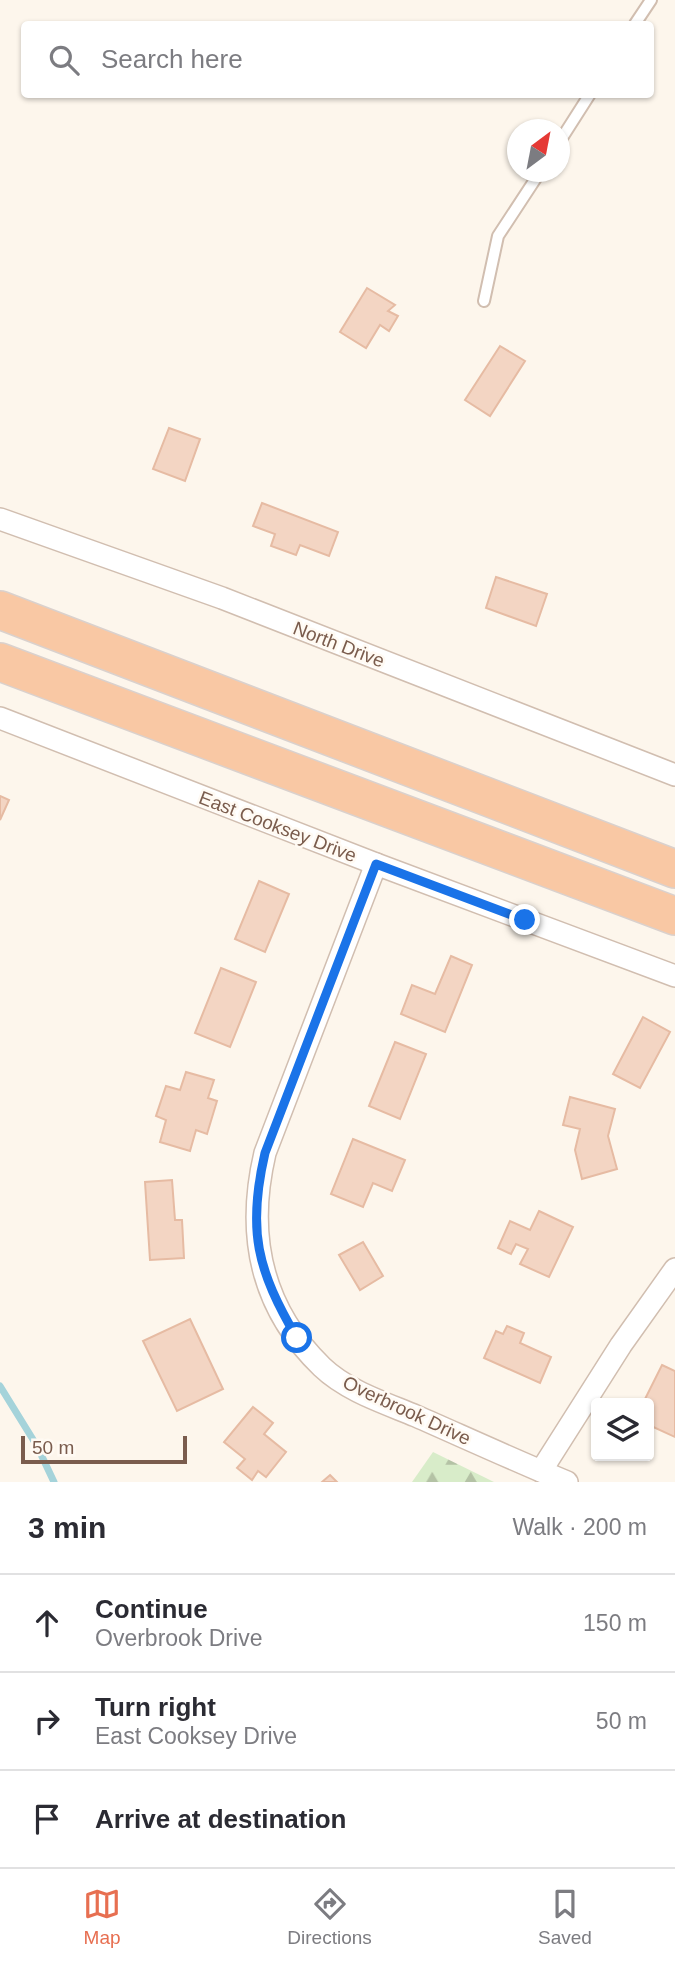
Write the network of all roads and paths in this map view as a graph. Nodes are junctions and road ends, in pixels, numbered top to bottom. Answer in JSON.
{"nodes":[{"id":1,"x":651,"y":0,"type":"edge"},
{"id":2,"x":637,"y":21,"type":"edge"},
{"id":3,"x":587,"y":98,"type":"edge"},
{"id":4,"x":570,"y":124,"type":"edge"},
{"id":5,"x":533,"y":182,"type":"edge"},
{"id":6,"x":484,"y":301,"type":"dead end"},
{"id":7,"x":0,"y":519,"type":"edge"},
{"id":8,"x":0,"y":610,"type":"edge"},
{"id":9,"x":0,"y":662,"type":"edge"},
{"id":10,"x":0,"y":718,"type":"edge"},
{"id":11,"x":675,"y":775,"type":"edge"},
{"id":12,"x":376,"y":864,"type":"junction"},
{"id":13,"x":675,"y":869,"type":"edge"},
{"id":14,"x":675,"y":916,"type":"edge"},
{"id":15,"x":675,"y":976,"type":"edge"},
{"id":16,"x":675,"y":1269,"type":"edge"},
{"id":17,"x":541,"y":1471,"type":"junction"},
{"id":18,"x":567,"y":1482,"type":"edge"}],
"edges":[{"from":1,"to":2,"type":"lane"},
{"from":3,"to":4,"type":"lane"},
{"from":5,"to":6,"type":"lane"},
{"from":7,"to":11,"type":"street","name":"North Drive"},
{"from":8,"to":13,"type":"highway"},
{"from":9,"to":14,"type":"highway"},
{"from":10,"to":12,"type":"street","name":"East Cooksey Drive"},
{"from":12,"to":15,"type":"street","name":"East Cooksey Drive"},
{"from":12,"to":17,"type":"street","name":"Overbrook Drive"},
{"from":16,"to":17,"type":"street"},
{"from":17,"to":18,"type":"street","name":"Overbrook Drive"}]}
